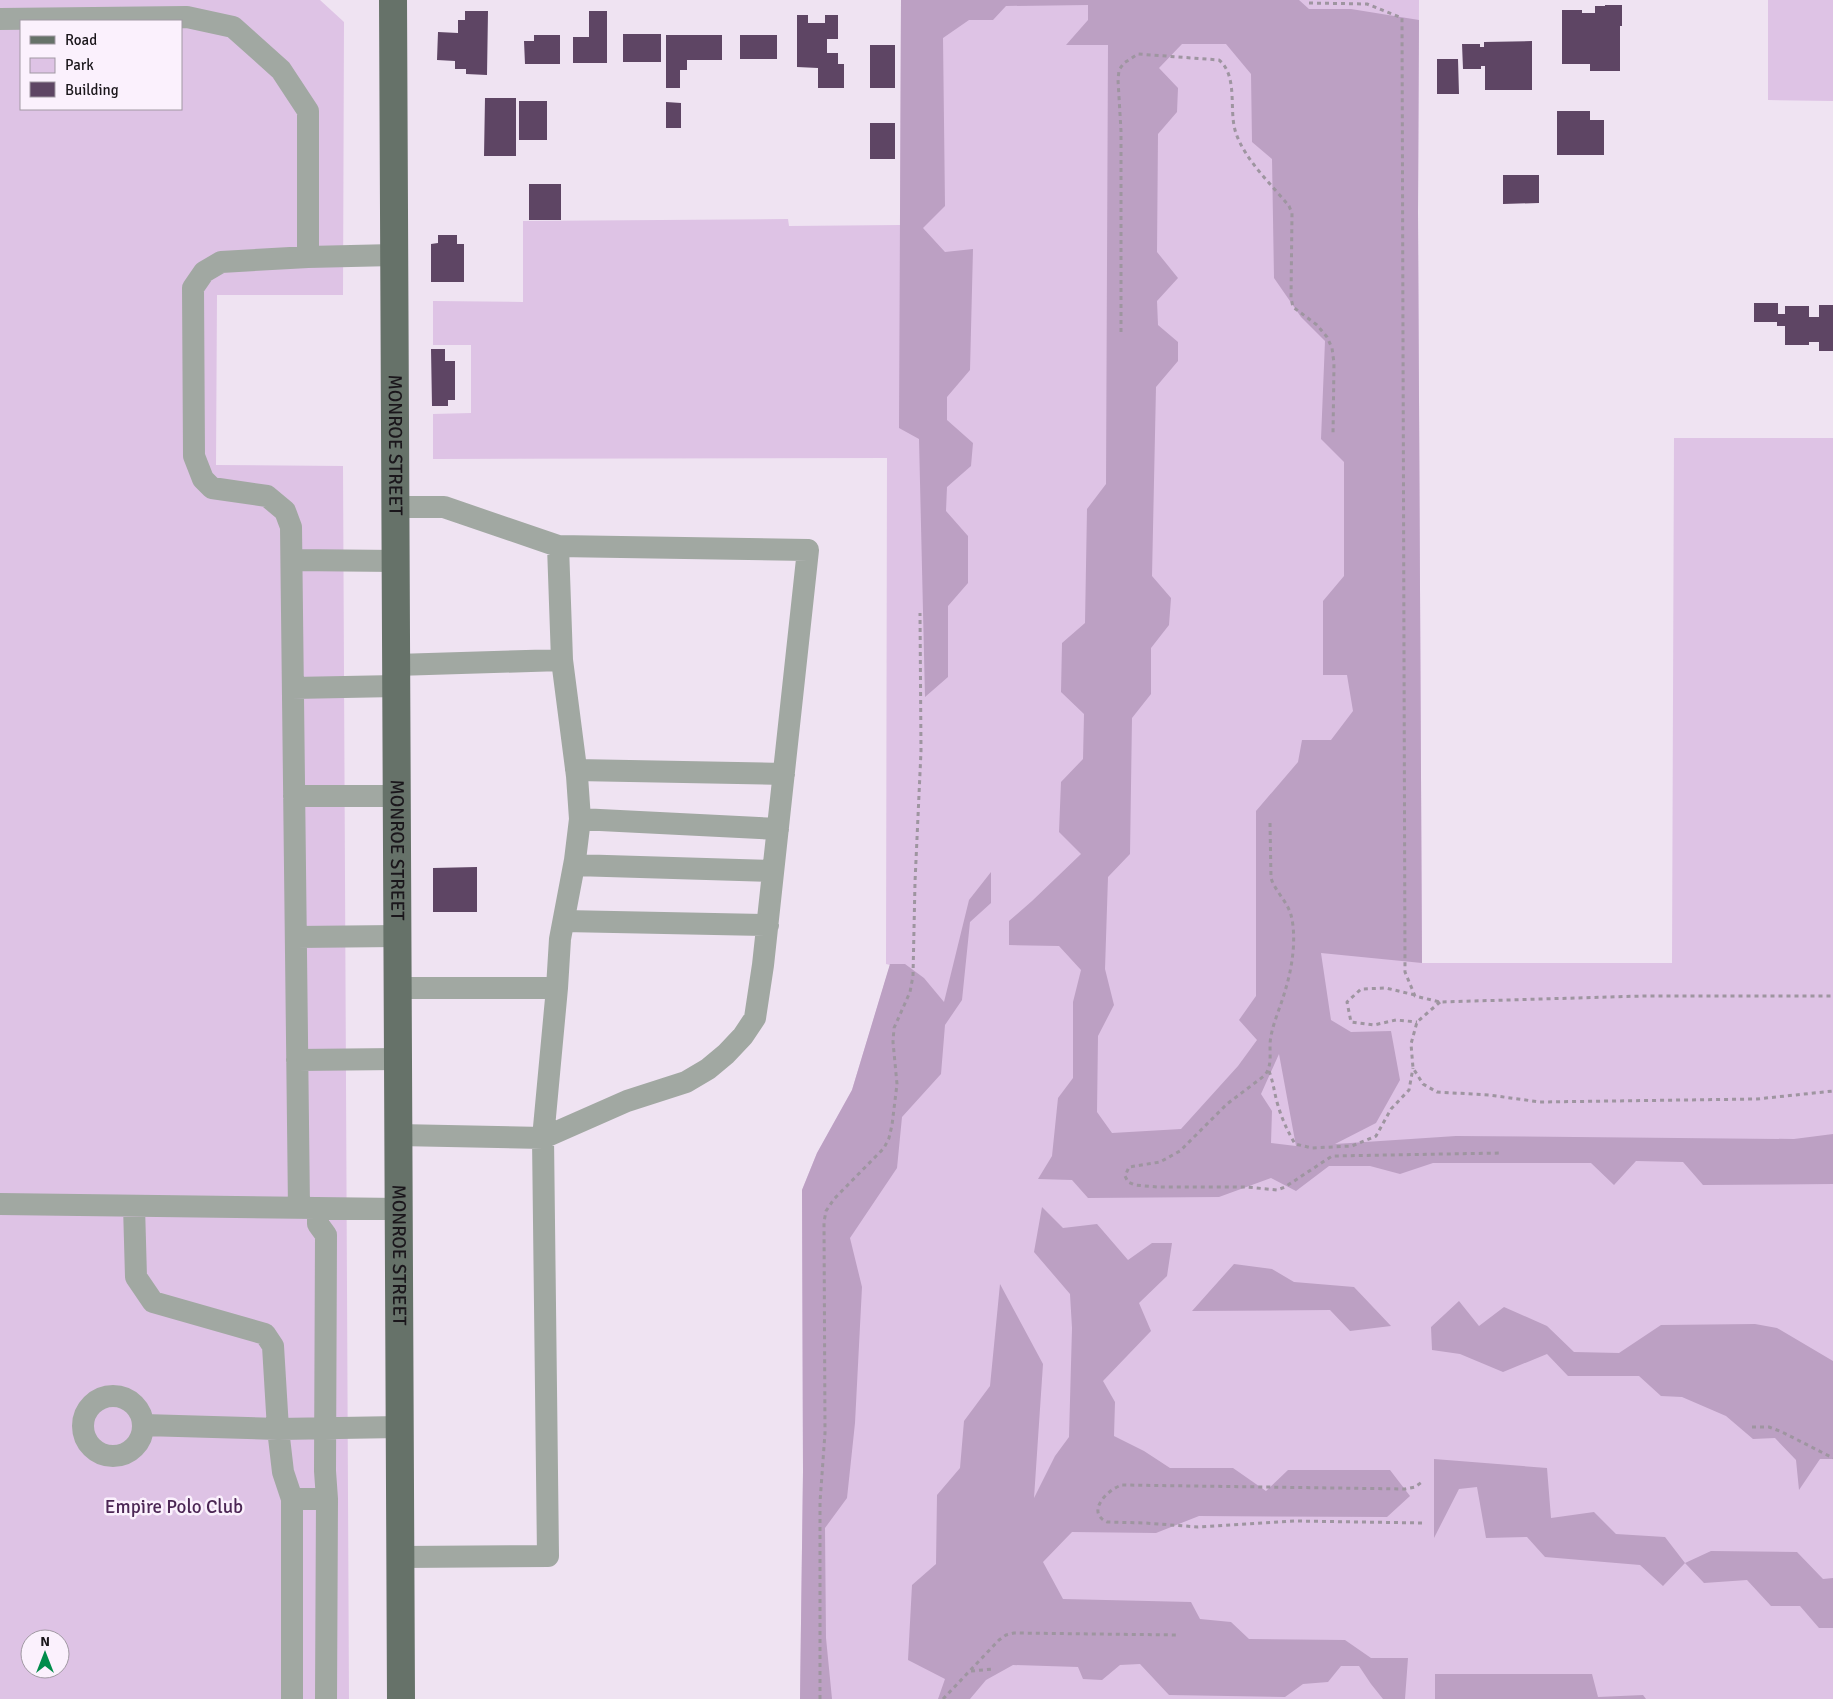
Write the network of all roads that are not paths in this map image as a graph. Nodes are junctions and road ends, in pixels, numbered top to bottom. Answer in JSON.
{"nodes":[{"id":1,"x":393,"y":0,"type":"edge"},
{"id":2,"x":0,"y":19,"type":"edge"},
{"id":3,"x":394,"y":255,"type":"junction"},
{"id":4,"x":308,"y":257,"type":"junction"},
{"id":5,"x":395,"y":506,"type":"junction"},
{"id":6,"x":558,"y":546,"type":"junction"},
{"id":7,"x":292,"y":560,"type":"junction"},
{"id":8,"x":396,"y":561,"type":"junction"},
{"id":9,"x":562,"y":660,"type":"junction"},
{"id":10,"x":396,"y":676,"type":"junction"},
{"id":11,"x":293,"y":688,"type":"junction"},
{"id":12,"x":576,"y":770,"type":"junction"},
{"id":13,"x":784,"y":774,"type":"junction"},
{"id":14,"x":294,"y":796,"type":"junction"},
{"id":15,"x":397,"y":796,"type":"junction"},
{"id":16,"x":580,"y":819,"type":"junction"},
{"id":17,"x":778,"y":829,"type":"junction"},
{"id":18,"x":574,"y":865,"type":"junction"},
{"id":19,"x":773,"y":871,"type":"junction"},
{"id":20,"x":564,"y":921,"type":"junction"},
{"id":21,"x":768,"y":925,"type":"junction"},
{"id":22,"x":397,"y":936,"type":"junction"},
{"id":23,"x":296,"y":937,"type":"junction"},
{"id":24,"x":398,"y":988,"type":"junction"},
{"id":25,"x":557,"y":988,"type":"junction"},
{"id":26,"x":398,"y":1059,"type":"junction"},
{"id":27,"x":297,"y":1060,"type":"junction"},
{"id":28,"x":398,"y":1135,"type":"junction"},
{"id":29,"x":543,"y":1138,"type":"junction"},
{"id":30,"x":0,"y":1204,"type":"edge"},
{"id":31,"x":134,"y":1206,"type":"junction"},
{"id":32,"x":308,"y":1208,"type":"junction"},
{"id":33,"x":399,"y":1210,"type":"junction"},
{"id":34,"x":144,"y":1425,"type":"dead end"},
{"id":35,"x":400,"y":1427,"type":"junction"},
{"id":36,"x":326,"y":1428,"type":"junction"},
{"id":37,"x":278,"y":1429,"type":"junction"},
{"id":38,"x":292,"y":1499,"type":"junction"},
{"id":39,"x":327,"y":1499,"type":"junction"},
{"id":40,"x":401,"y":1557,"type":"junction"},
{"id":41,"x":292,"y":1699,"type":"edge"},
{"id":42,"x":326,"y":1699,"type":"edge"},
{"id":43,"x":401,"y":1699,"type":"edge"}],
"edges":[{"from":1,"to":3,"type":"main road","name":"MONROE STREET"},
{"from":2,"to":4,"type":"lane"},
{"from":3,"to":4,"type":"lane"},
{"from":3,"to":5,"type":"main road","name":"MONROE STREET"},
{"from":4,"to":7,"type":"lane"},
{"from":5,"to":6,"type":"lane"},
{"from":5,"to":8,"type":"main road","name":"MONROE STREET"},
{"from":6,"to":9,"type":"lane"},
{"from":6,"to":13,"type":"lane"},
{"from":7,"to":8,"type":"lane"},
{"from":7,"to":11,"type":"lane"},
{"from":8,"to":10,"type":"main road","name":"MONROE STREET"},
{"from":9,"to":10,"type":"lane"},
{"from":9,"to":12,"type":"lane"},
{"from":10,"to":11,"type":"lane"},
{"from":10,"to":15,"type":"main road","name":"MONROE STREET"},
{"from":11,"to":14,"type":"lane"},
{"from":12,"to":13,"type":"lane"},
{"from":12,"to":16,"type":"lane"},
{"from":13,"to":17,"type":"lane"},
{"from":14,"to":15,"type":"lane"},
{"from":14,"to":23,"type":"lane"},
{"from":15,"to":22,"type":"main road","name":"MONROE STREET"},
{"from":16,"to":17,"type":"lane"},
{"from":16,"to":18,"type":"lane"},
{"from":17,"to":19,"type":"lane"},
{"from":18,"to":19,"type":"lane"},
{"from":18,"to":20,"type":"lane"},
{"from":19,"to":21,"type":"lane"},
{"from":20,"to":21,"type":"lane"},
{"from":20,"to":25,"type":"lane"},
{"from":21,"to":29,"type":"lane"},
{"from":22,"to":23,"type":"lane"},
{"from":22,"to":24,"type":"main road","name":"MONROE STREET"},
{"from":23,"to":27,"type":"lane"},
{"from":24,"to":25,"type":"lane"},
{"from":24,"to":26,"type":"main road","name":"MONROE STREET"},
{"from":25,"to":29,"type":"lane"},
{"from":26,"to":27,"type":"lane"},
{"from":26,"to":28,"type":"main road","name":"MONROE STREET"},
{"from":27,"to":32,"type":"lane"},
{"from":28,"to":29,"type":"lane"},
{"from":28,"to":33,"type":"main road","name":"MONROE STREET"},
{"from":29,"to":40,"type":"lane"},
{"from":30,"to":31,"type":"lane"},
{"from":31,"to":32,"type":"lane"},
{"from":31,"to":37,"type":"lane"},
{"from":32,"to":33,"type":"lane"},
{"from":32,"to":36,"type":"lane"},
{"from":33,"to":35,"type":"main road","name":"MONROE STREET"},
{"from":34,"to":37,"type":"lane"},
{"from":35,"to":36,"type":"lane"},
{"from":35,"to":40,"type":"main road","name":"MONROE STREET"},
{"from":36,"to":37,"type":"lane"},
{"from":36,"to":39,"type":"lane"},
{"from":37,"to":38,"type":"lane"},
{"from":38,"to":39,"type":"lane"},
{"from":38,"to":41,"type":"lane"},
{"from":39,"to":42,"type":"lane"},
{"from":40,"to":43,"type":"main road","name":"MONROE STREET"}]}
